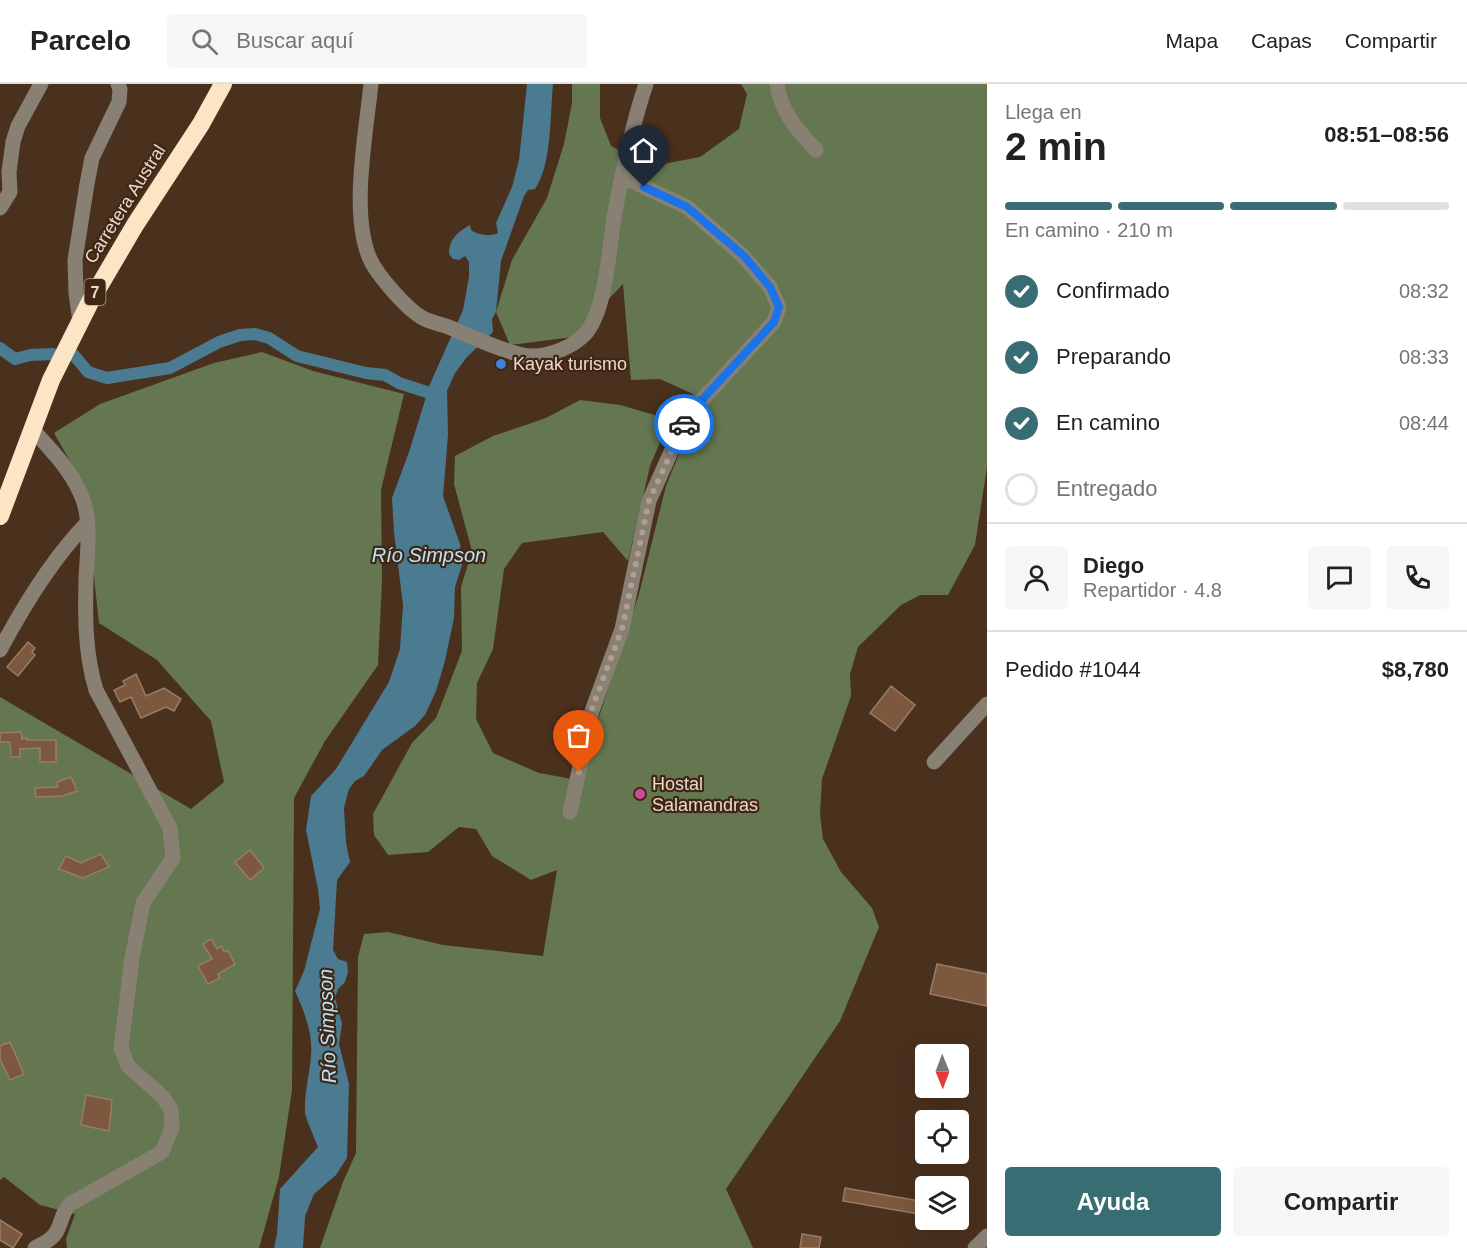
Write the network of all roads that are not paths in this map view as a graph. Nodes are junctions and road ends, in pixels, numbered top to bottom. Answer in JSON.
{"nodes":[{"id":1,"x":41,"y":84,"type":"edge"},
{"id":2,"x":118,"y":84,"type":"edge"},
{"id":3,"x":223,"y":84,"type":"edge"},
{"id":4,"x":370,"y":84,"type":"edge"},
{"id":5,"x":646,"y":84,"type":"edge"},
{"id":6,"x":777,"y":84,"type":"edge"},
{"id":7,"x":816,"y":150,"type":"dead end"},
{"id":8,"x":622,"y":177,"type":"junction"},
{"id":9,"x":0,"y":208,"type":"edge"},
{"id":10,"x":80,"y":322,"type":"junction"},
{"id":11,"x":33,"y":430,"type":"junction"},
{"id":12,"x":0,"y":516,"type":"edge"},
{"id":13,"x":87,"y":523,"type":"junction"},
{"id":14,"x":0,"y":650,"type":"edge"},
{"id":15,"x":987,"y":704,"type":"edge"},
{"id":16,"x":934,"y":762,"type":"dead end"},
{"id":17,"x":570,"y":812,"type":"dead end"},
{"id":18,"x":987,"y":1236,"type":"edge"},
{"id":19,"x":34,"y":1248,"type":"edge"},
{"id":20,"x":975,"y":1248,"type":"edge"}],
"edges":[{"from":1,"to":9,"type":"street"},
{"from":2,"to":10,"type":"street"},
{"from":3,"to":10,"type":"highway","name":"Carretera Austral","number":"7"},
{"from":4,"to":8,"type":"street"},
{"from":5,"to":8,"type":"street"},
{"from":6,"to":7,"type":"street"},
{"from":8,"to":17,"type":"street"},
{"from":10,"to":11,"type":"highway","name":"Carretera Austral","number":"7"},
{"from":11,"to":12,"type":"highway","name":"Carretera Austral","number":"7"},
{"from":11,"to":13,"type":"street"},
{"from":13,"to":14,"type":"street"},
{"from":13,"to":19,"type":"street"},
{"from":15,"to":16,"type":"street"},
{"from":18,"to":20,"type":"street"}]}
